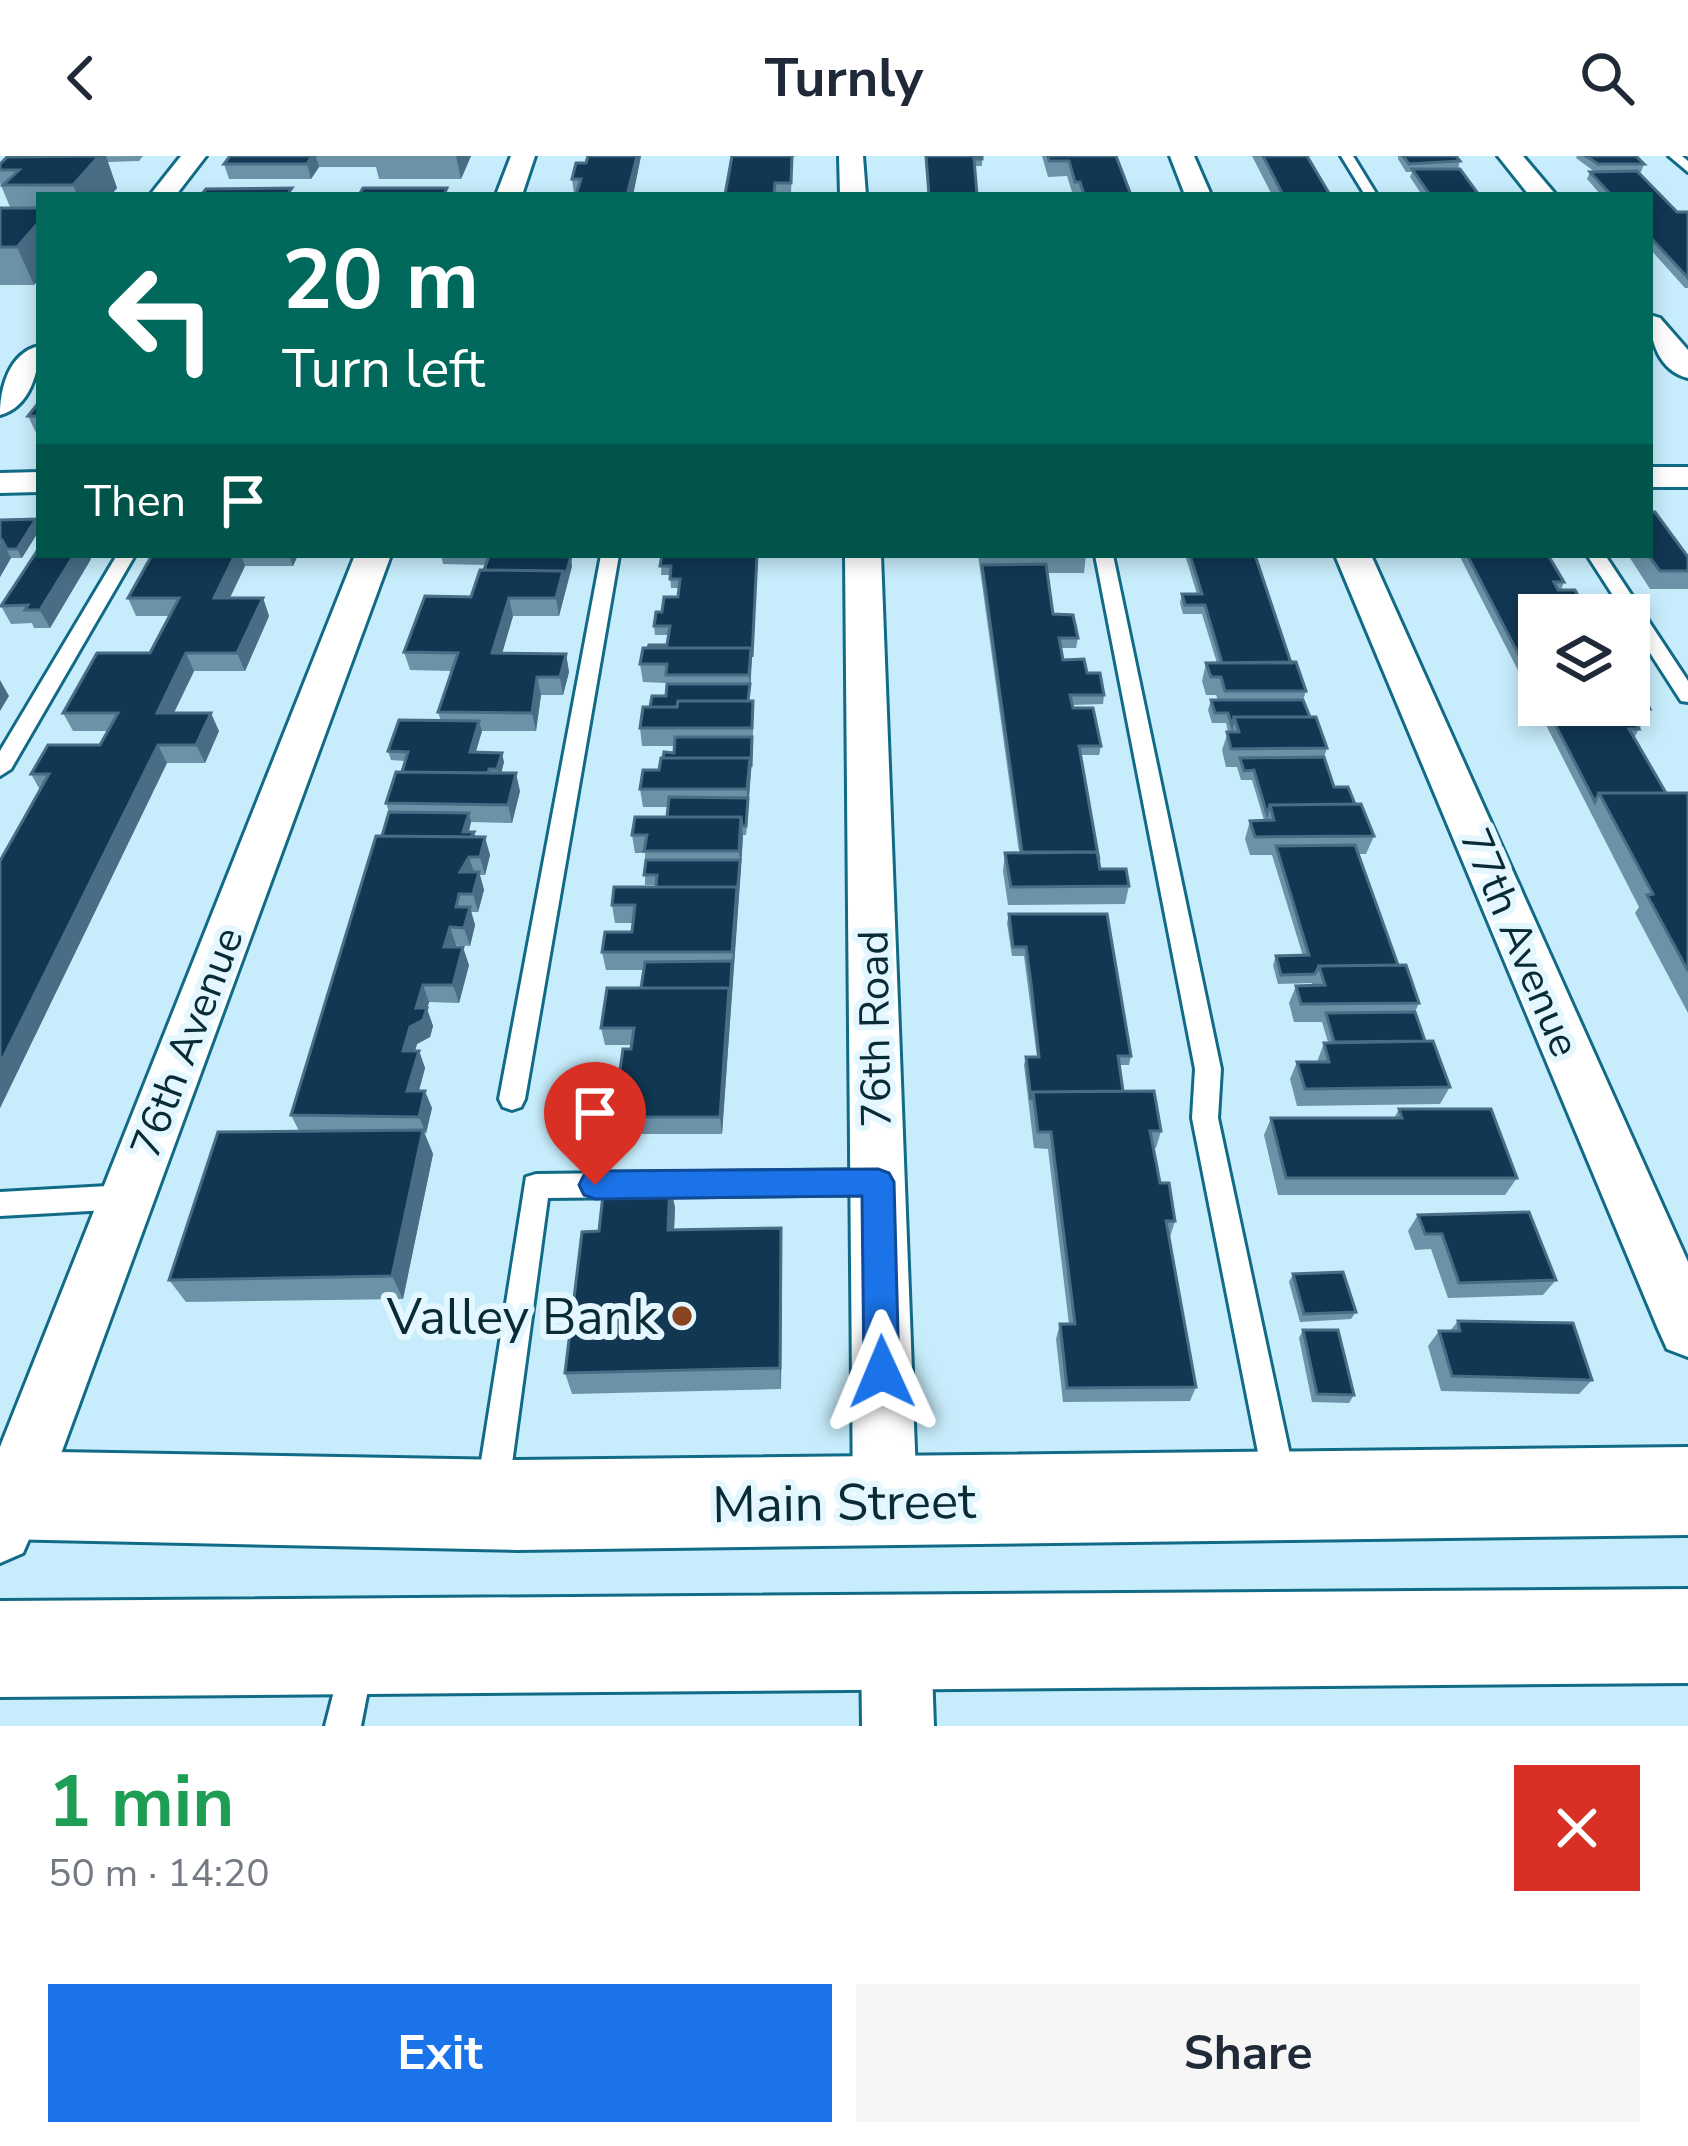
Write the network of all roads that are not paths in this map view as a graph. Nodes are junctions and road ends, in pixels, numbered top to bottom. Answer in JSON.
{"nodes":[{"id":1,"x":194,"y":156,"type":"edge"},
{"id":2,"x":523,"y":156,"type":"edge"},
{"id":3,"x":851,"y":156,"type":"edge"},
{"id":4,"x":1182,"y":156,"type":"edge"},
{"id":5,"x":1347,"y":156,"type":"edge"},
{"id":6,"x":1510,"y":156,"type":"edge"},
{"id":7,"x":1675,"y":156,"type":"edge"},
{"id":8,"x":1688,"y":168,"type":"edge"},
{"id":9,"x":165,"y":192,"type":"edge"},
{"id":10,"x":509,"y":192,"type":"edge"},
{"id":11,"x":853,"y":192,"type":"edge"},
{"id":12,"x":1197,"y":192,"type":"edge"},
{"id":13,"x":1369,"y":192,"type":"edge"},
{"id":14,"x":1540,"y":192,"type":"edge"},
{"id":15,"x":1653,"y":328,"type":"edge"},
{"id":16,"x":36,"y":359,"type":"edge"},
{"id":17,"x":1688,"y":370,"type":"edge"},
{"id":18,"x":0,"y":405,"type":"edge"},
{"id":19,"x":1653,"y":477,"type":"edge"},
{"id":20,"x":1688,"y":477,"type":"edge"},
{"id":21,"x":0,"y":482,"type":"edge"},
{"id":22,"x":36,"y":482,"type":"edge"},
{"id":23,"x":124,"y":558,"type":"edge"},
{"id":24,"x":372,"y":558,"type":"edge"},
{"id":25,"x":609,"y":558,"type":"edge"},
{"id":26,"x":863,"y":558,"type":"edge"},
{"id":27,"x":1105,"y":558,"type":"edge"},
{"id":28,"x":1354,"y":558,"type":"edge"},
{"id":29,"x":1598,"y":558,"type":"edge"},
{"id":30,"x":1688,"y":696,"type":"edge"},
{"id":31,"x":0,"y":769,"type":"edge"},
{"id":32,"x":512,"y":1099,"type":"dead end"},
{"id":33,"x":878,"y":1182,"type":"junction"},
{"id":34,"x":126,"y":1197,"type":"junction"},
{"id":35,"x":0,"y":1204,"type":"edge"},
{"id":36,"x":1688,"y":1329,"type":"edge"},
{"id":37,"x":1688,"y":1491,"type":"edge"},
{"id":38,"x":1283,"y":1497,"type":"junction"},
{"id":39,"x":885,"y":1502,"type":"junction"},
{"id":40,"x":490,"y":1504,"type":"junction"},
{"id":41,"x":4,"y":1506,"type":"edge"},
{"id":42,"x":1688,"y":1636,"type":"edge"},
{"id":43,"x":0,"y":1649,"type":"edge"},
{"id":44,"x":897,"y":1684,"type":"edge"},
{"id":45,"x":351,"y":1685,"type":"edge"}],
"edges":[{"from":1,"to":9,"type":"street"},
{"from":2,"to":10,"type":"street"},
{"from":3,"to":11,"type":"street"},
{"from":4,"to":12,"type":"street"},
{"from":5,"to":13,"type":"lane"},
{"from":6,"to":14,"type":"street"},
{"from":7,"to":8,"type":"lane"},
{"from":15,"to":17,"type":"street"},
{"from":16,"to":18,"type":"street"},
{"from":19,"to":20,"type":"street"},
{"from":21,"to":22,"type":"street"},
{"from":23,"to":31,"type":"lane"},
{"from":24,"to":34,"type":"street","name":"76th Avenue"},
{"from":25,"to":32,"type":"lane"},
{"from":26,"to":33,"type":"street","name":"76th Road"},
{"from":27,"to":38,"type":"lane"},
{"from":28,"to":36,"type":"street","name":"77th Avenue"},
{"from":29,"to":30,"type":"lane"},
{"from":33,"to":39,"type":"street","name":"76th Road"},
{"from":33,"to":40,"type":"lane"},
{"from":34,"to":35,"type":"lane"},
{"from":34,"to":41,"type":"street","name":"76th Avenue"},
{"from":37,"to":38,"type":"main road","name":"Main Street"},
{"from":38,"to":39,"type":"main road","name":"Main Street"},
{"from":39,"to":40,"type":"main road","name":"Main Street"},
{"from":40,"to":41,"type":"main road","name":"Main Street"},
{"from":42,"to":44,"type":"main road"},
{"from":43,"to":45,"type":"main road"},
{"from":44,"to":45,"type":"main road"}]}
